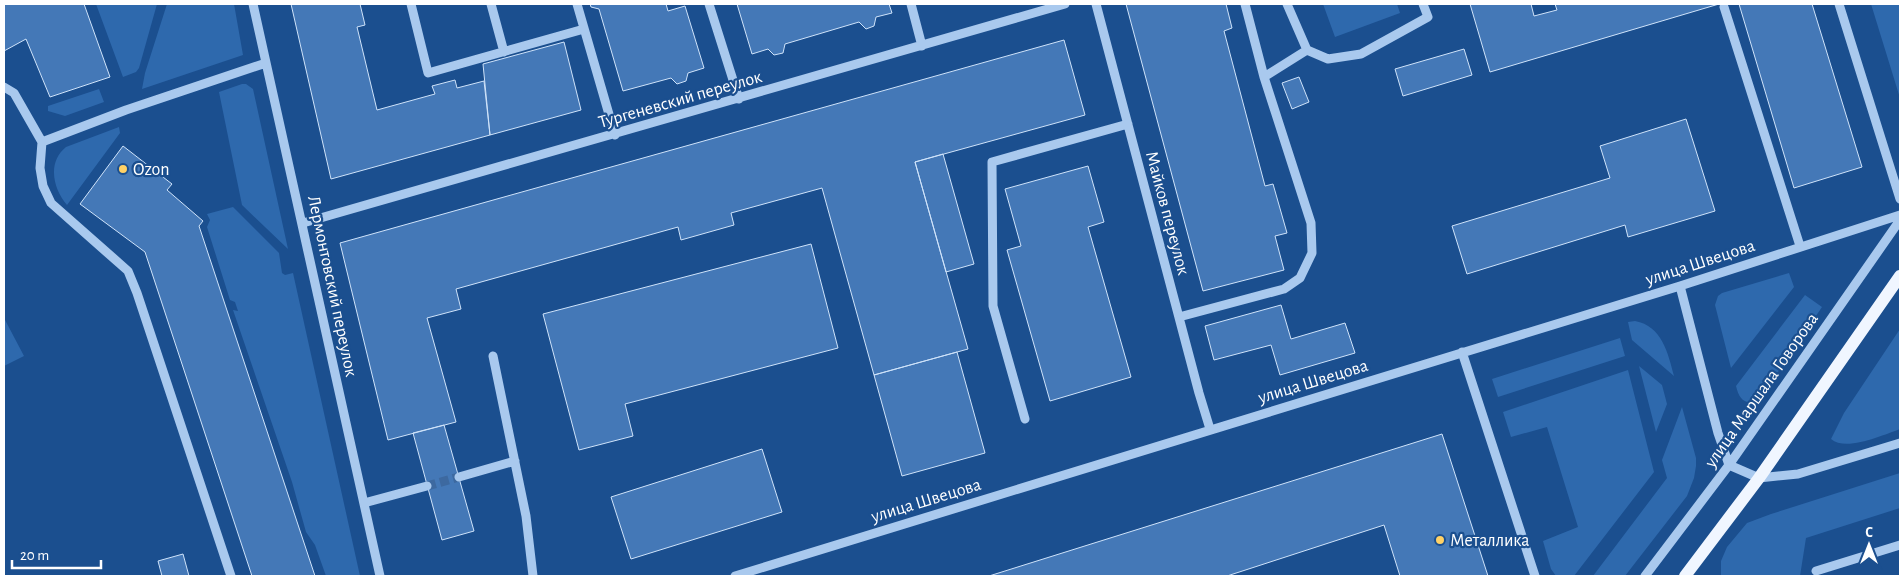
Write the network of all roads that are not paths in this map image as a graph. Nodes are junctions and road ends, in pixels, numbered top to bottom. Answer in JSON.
{"nodes":[{"id":1,"x":253,"y":4,"type":"edge"},
{"id":2,"x":411,"y":4,"type":"edge"},
{"id":3,"x":491,"y":4,"type":"edge"},
{"id":4,"x":577,"y":4,"type":"edge"},
{"id":5,"x":709,"y":4,"type":"edge"},
{"id":6,"x":911,"y":4,"type":"edge"},
{"id":7,"x":1065,"y":4,"type":"edge"},
{"id":8,"x":1096,"y":4,"type":"edge"},
{"id":9,"x":1245,"y":4,"type":"edge"},
{"id":10,"x":1287,"y":4,"type":"edge"},
{"id":11,"x":1423,"y":4,"type":"edge"},
{"id":12,"x":1839,"y":4,"type":"edge"},
{"id":13,"x":1724,"y":7,"type":"dead end"},
{"id":14,"x":584,"y":29,"type":"junction"},
{"id":15,"x":922,"y":46,"type":"junction"},
{"id":16,"x":1307,"y":50,"type":"junction"},
{"id":17,"x":504,"y":52,"type":"junction"},
{"id":18,"x":266,"y":63,"type":"junction"},
{"id":19,"x":1264,"y":77,"type":"junction"},
{"id":20,"x":4,"y":87,"type":"edge"},
{"id":21,"x":739,"y":99,"type":"junction"},
{"id":22,"x":1128,"y":124,"type":"junction"},
{"id":23,"x":615,"y":135,"type":"junction"},
{"id":24,"x":42,"y":142,"type":"junction"},
{"id":25,"x":1900,"y":199,"type":"edge"},
{"id":26,"x":1900,"y":215,"type":"edge"},
{"id":27,"x":1900,"y":220,"type":"edge"},
{"id":28,"x":303,"y":223,"type":"junction"},
{"id":29,"x":1800,"y":246,"type":"junction"},
{"id":30,"x":1900,"y":276,"type":"edge"},
{"id":31,"x":1680,"y":286,"type":"junction"},
{"id":32,"x":1179,"y":317,"type":"junction"},
{"id":33,"x":1462,"y":352,"type":"junction"},
{"id":34,"x":493,"y":356,"type":"dead end"},
{"id":35,"x":1025,"y":418,"type":"dead end"},
{"id":36,"x":1210,"y":430,"type":"junction"},
{"id":37,"x":1900,"y":443,"type":"edge"},
{"id":38,"x":515,"y":461,"type":"junction"},
{"id":39,"x":1729,"y":465,"type":"junction"},
{"id":40,"x":459,"y":477,"type":"tunnel mouth"},
{"id":41,"x":1759,"y":478,"type":"junction"},
{"id":42,"x":427,"y":486,"type":"tunnel mouth"},
{"id":43,"x":364,"y":503,"type":"junction"},
{"id":44,"x":1900,"y":545,"type":"edge"},
{"id":45,"x":1816,"y":571,"type":"dead end"},
{"id":46,"x":231,"y":576,"type":"edge"},
{"id":47,"x":380,"y":576,"type":"edge"},
{"id":48,"x":533,"y":576,"type":"edge"},
{"id":49,"x":735,"y":576,"type":"edge"},
{"id":50,"x":1535,"y":576,"type":"edge"},
{"id":51,"x":1645,"y":576,"type":"edge"},
{"id":52,"x":1685,"y":576,"type":"edge"}],
"edges":[{"from":1,"to":18,"type":"street","name":"Лермонтовский переулок"},
{"from":2,"to":17,"type":"street"},
{"from":3,"to":17,"type":"street"},
{"from":4,"to":14,"type":"street"},
{"from":5,"to":21,"type":"street"},
{"from":6,"to":15,"type":"street"},
{"from":7,"to":15,"type":"street","name":"Тургеневский переулок"},
{"from":8,"to":22,"type":"street","name":"Майков переулок"},
{"from":9,"to":19,"type":"street"},
{"from":10,"to":16,"type":"street"},
{"from":11,"to":16,"type":"street"},
{"from":12,"to":25,"type":"street"},
{"from":13,"to":29,"type":"street"},
{"from":14,"to":17,"type":"street"},
{"from":14,"to":23,"type":"street"},
{"from":15,"to":21,"type":"street","name":"Тургеневский переулок"},
{"from":16,"to":19,"type":"street"},
{"from":18,"to":24,"type":"street"},
{"from":18,"to":28,"type":"street","name":"Лермонтовский переулок"},
{"from":19,"to":32,"type":"street"},
{"from":20,"to":24,"type":"street"},
{"from":21,"to":23,"type":"street","name":"Тургеневский переулок"},
{"from":22,"to":32,"type":"street","name":"Майков переулок"},
{"from":22,"to":35,"type":"street"},
{"from":23,"to":28,"type":"street","name":"Тургеневский переулок"},
{"from":24,"to":46,"type":"street"},
{"from":26,"to":29,"type":"street","name":"улица Швецова"},
{"from":27,"to":39,"type":"street","name":"улица Маршала Говорова"},
{"from":28,"to":43,"type":"street","name":"Лермонтовский переулок"},
{"from":29,"to":31,"type":"street","name":"улица Швецова"},
{"from":30,"to":41,"type":"main road"},
{"from":31,"to":33,"type":"street","name":"улица Швецова"},
{"from":31,"to":39,"type":"street"},
{"from":32,"to":36,"type":"street","name":"Майков переулок"},
{"from":33,"to":36,"type":"street","name":"улица Швецова"},
{"from":33,"to":50,"type":"street"},
{"from":34,"to":38,"type":"street"},
{"from":36,"to":49,"type":"street","name":"улица Швецова"},
{"from":37,"to":41,"type":"street"},
{"from":38,"to":40,"type":"street"},
{"from":38,"to":48,"type":"street"},
{"from":39,"to":41,"type":"street"},
{"from":39,"to":51,"type":"street","name":"улица Маршала Говорова"},
{"from":41,"to":52,"type":"main road"},
{"from":42,"to":43,"type":"street"},
{"from":43,"to":47,"type":"street","name":"Лермонтовский переулок"},
{"from":44,"to":45,"type":"street"}]}
